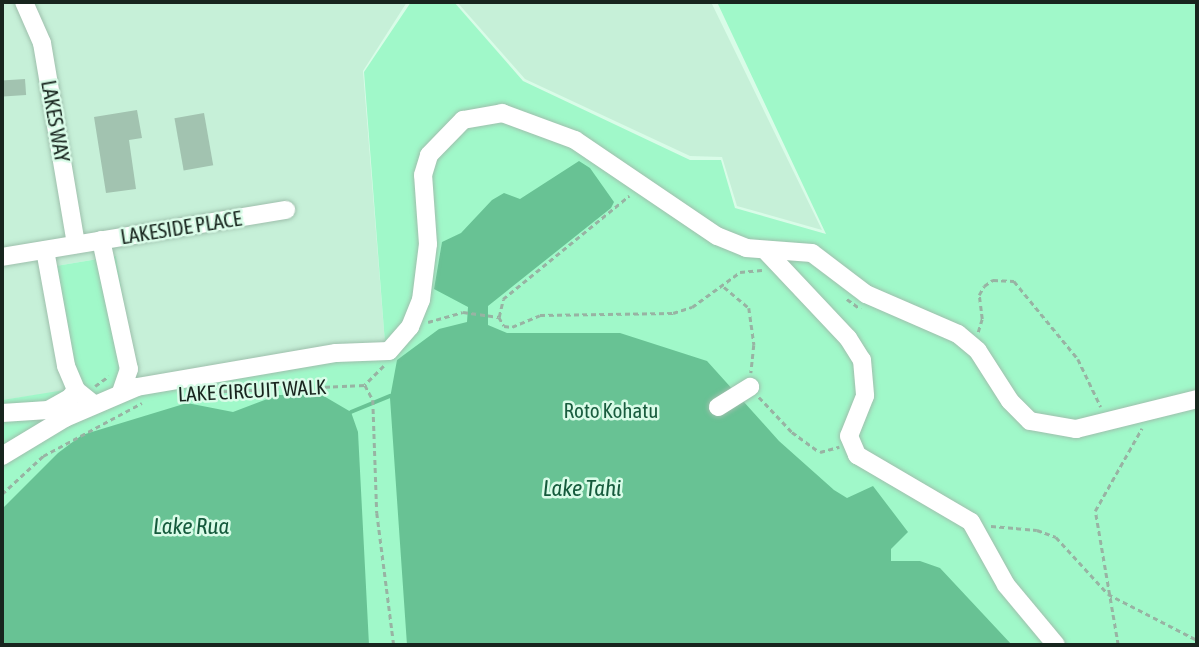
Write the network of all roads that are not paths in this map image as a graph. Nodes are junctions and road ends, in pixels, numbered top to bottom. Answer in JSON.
{"nodes":[{"id":1,"x":24,"y":2,"type":"edge"},
{"id":2,"x":286,"y":210,"type":"dead end"},
{"id":3,"x":101,"y":240,"type":"junction"},
{"id":4,"x":76,"y":244,"type":"junction"},
{"id":5,"x":45,"y":250,"type":"junction"},
{"id":6,"x":765,"y":250,"type":"junction"},
{"id":7,"x":2,"y":257,"type":"edge"},
{"id":8,"x":750,"y":387,"type":"road end"},
{"id":9,"x":76,"y":390,"type":"junction"},
{"id":10,"x":121,"y":392,"type":"junction"},
{"id":11,"x":1197,"y":399,"type":"edge"},
{"id":12,"x":93,"y":404,"type":"junction"},
{"id":13,"x":718,"y":407,"type":"dead end"},
{"id":14,"x":2,"y":412,"type":"edge"},
{"id":15,"x":2,"y":456,"type":"edge"},
{"id":16,"x":1056,"y":645,"type":"edge"}],
"edges":[{"from":1,"to":4,"type":"street","name":"LAKES WAY"},
{"from":2,"to":3,"type":"street","name":"LAKESIDE PLACE"},
{"from":3,"to":4,"type":"street","name":"LAKESIDE PLACE"},
{"from":3,"to":10,"type":"street"},
{"from":4,"to":5,"type":"street","name":"LAKESIDE PLACE"},
{"from":5,"to":7,"type":"street","name":"LAKESIDE PLACE"},
{"from":5,"to":9,"type":"street"},
{"from":6,"to":10,"type":"street"},
{"from":6,"to":11,"type":"street"},
{"from":6,"to":16,"type":"street"},
{"from":8,"to":13,"type":"street"},
{"from":9,"to":12,"type":"street"},
{"from":9,"to":14,"type":"street"},
{"from":10,"to":12,"type":"street"},
{"from":12,"to":15,"type":"street"}]}
